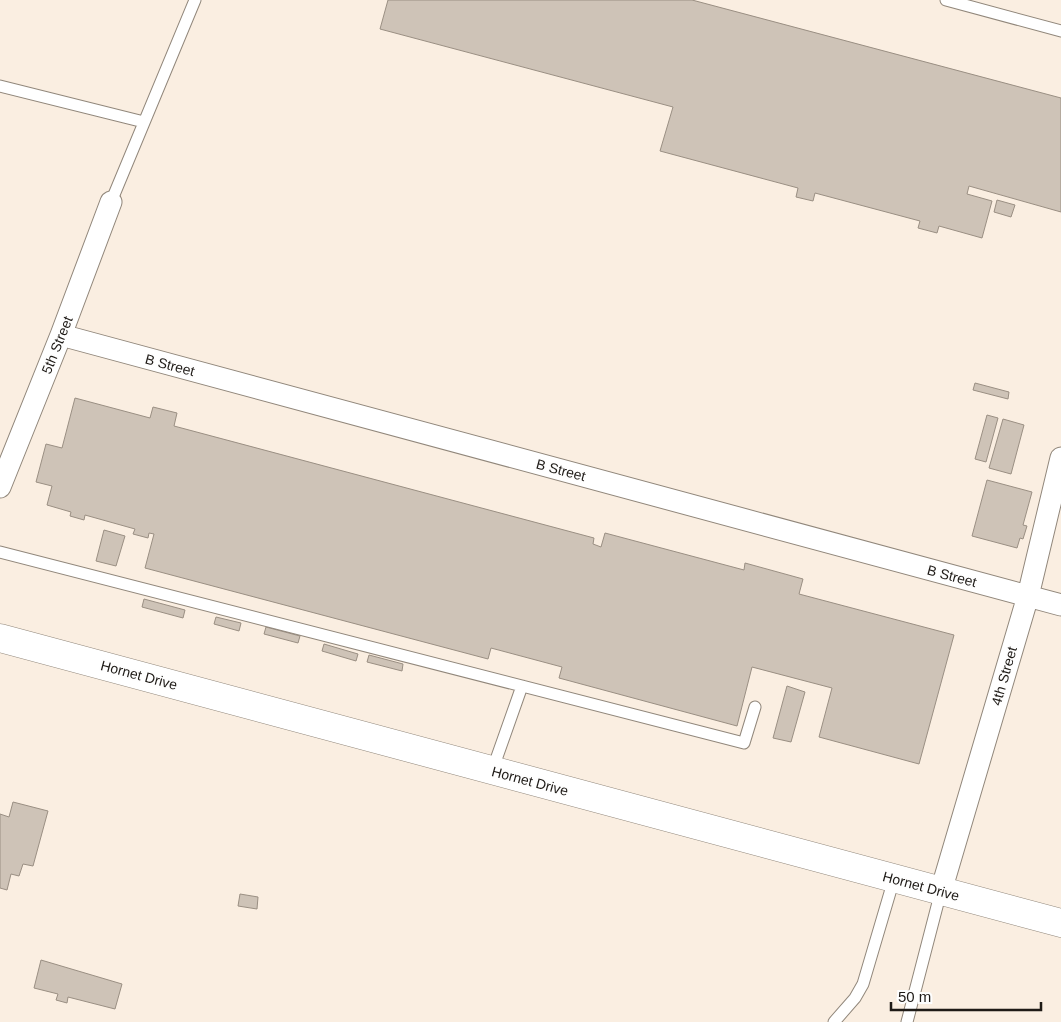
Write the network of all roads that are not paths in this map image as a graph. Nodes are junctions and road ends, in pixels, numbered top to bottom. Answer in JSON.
{"nodes":[{"id":1,"x":195,"y":0,"type":"edge"},
{"id":2,"x":946,"y":0,"type":"edge"},
{"id":3,"x":1061,"y":31,"type":"edge"},
{"id":4,"x":0,"y":86,"type":"edge"},
{"id":5,"x":144,"y":122,"type":"junction"},
{"id":6,"x":111,"y":202,"type":"joint"},
{"id":7,"x":61,"y":335,"type":"junction"},
{"id":8,"x":1061,"y":458,"type":"edge"},
{"id":9,"x":0,"y":487,"type":"edge"},
{"id":10,"x":0,"y":552,"type":"edge"},
{"id":11,"x":1028,"y":596,"type":"junction"},
{"id":12,"x":1061,"y":605,"type":"edge"},
{"id":13,"x":0,"y":638,"type":"edge"},
{"id":14,"x":522,"y":686,"type":"junction"},
{"id":15,"x":755,"y":707,"type":"dead end"},
{"id":16,"x":492,"y":771,"type":"junction"},
{"id":17,"x":894,"y":878,"type":"junction"},
{"id":18,"x":941,"y":891,"type":"junction"},
{"id":19,"x":1061,"y":923,"type":"edge"},
{"id":20,"x":834,"y":1022,"type":"edge"},
{"id":21,"x":907,"y":1022,"type":"edge"}],
"edges":[{"from":1,"to":5,"type":"lane"},
{"from":2,"to":3,"type":"lane"},
{"from":4,"to":5,"type":"lane"},
{"from":5,"to":6,"type":"lane"},
{"from":6,"to":7,"type":"street","name":"5th Street"},
{"from":7,"to":9,"type":"street","name":"5th Street"},
{"from":7,"to":11,"type":"street","name":"B Street"},
{"from":8,"to":11,"type":"street","name":"4th Street"},
{"from":10,"to":14,"type":"lane"},
{"from":11,"to":12,"type":"street","name":"B Street"},
{"from":11,"to":18,"type":"street","name":"4th Street"},
{"from":13,"to":16,"type":"main road","name":"Hornet Drive"},
{"from":14,"to":15,"type":"lane"},
{"from":14,"to":16,"type":"lane"},
{"from":16,"to":17,"type":"main road","name":"Hornet Drive"},
{"from":17,"to":18,"type":"main road","name":"Hornet Drive"},
{"from":17,"to":20,"type":"lane"},
{"from":18,"to":19,"type":"main road","name":"Hornet Drive"},
{"from":18,"to":21,"type":"lane"}]}
